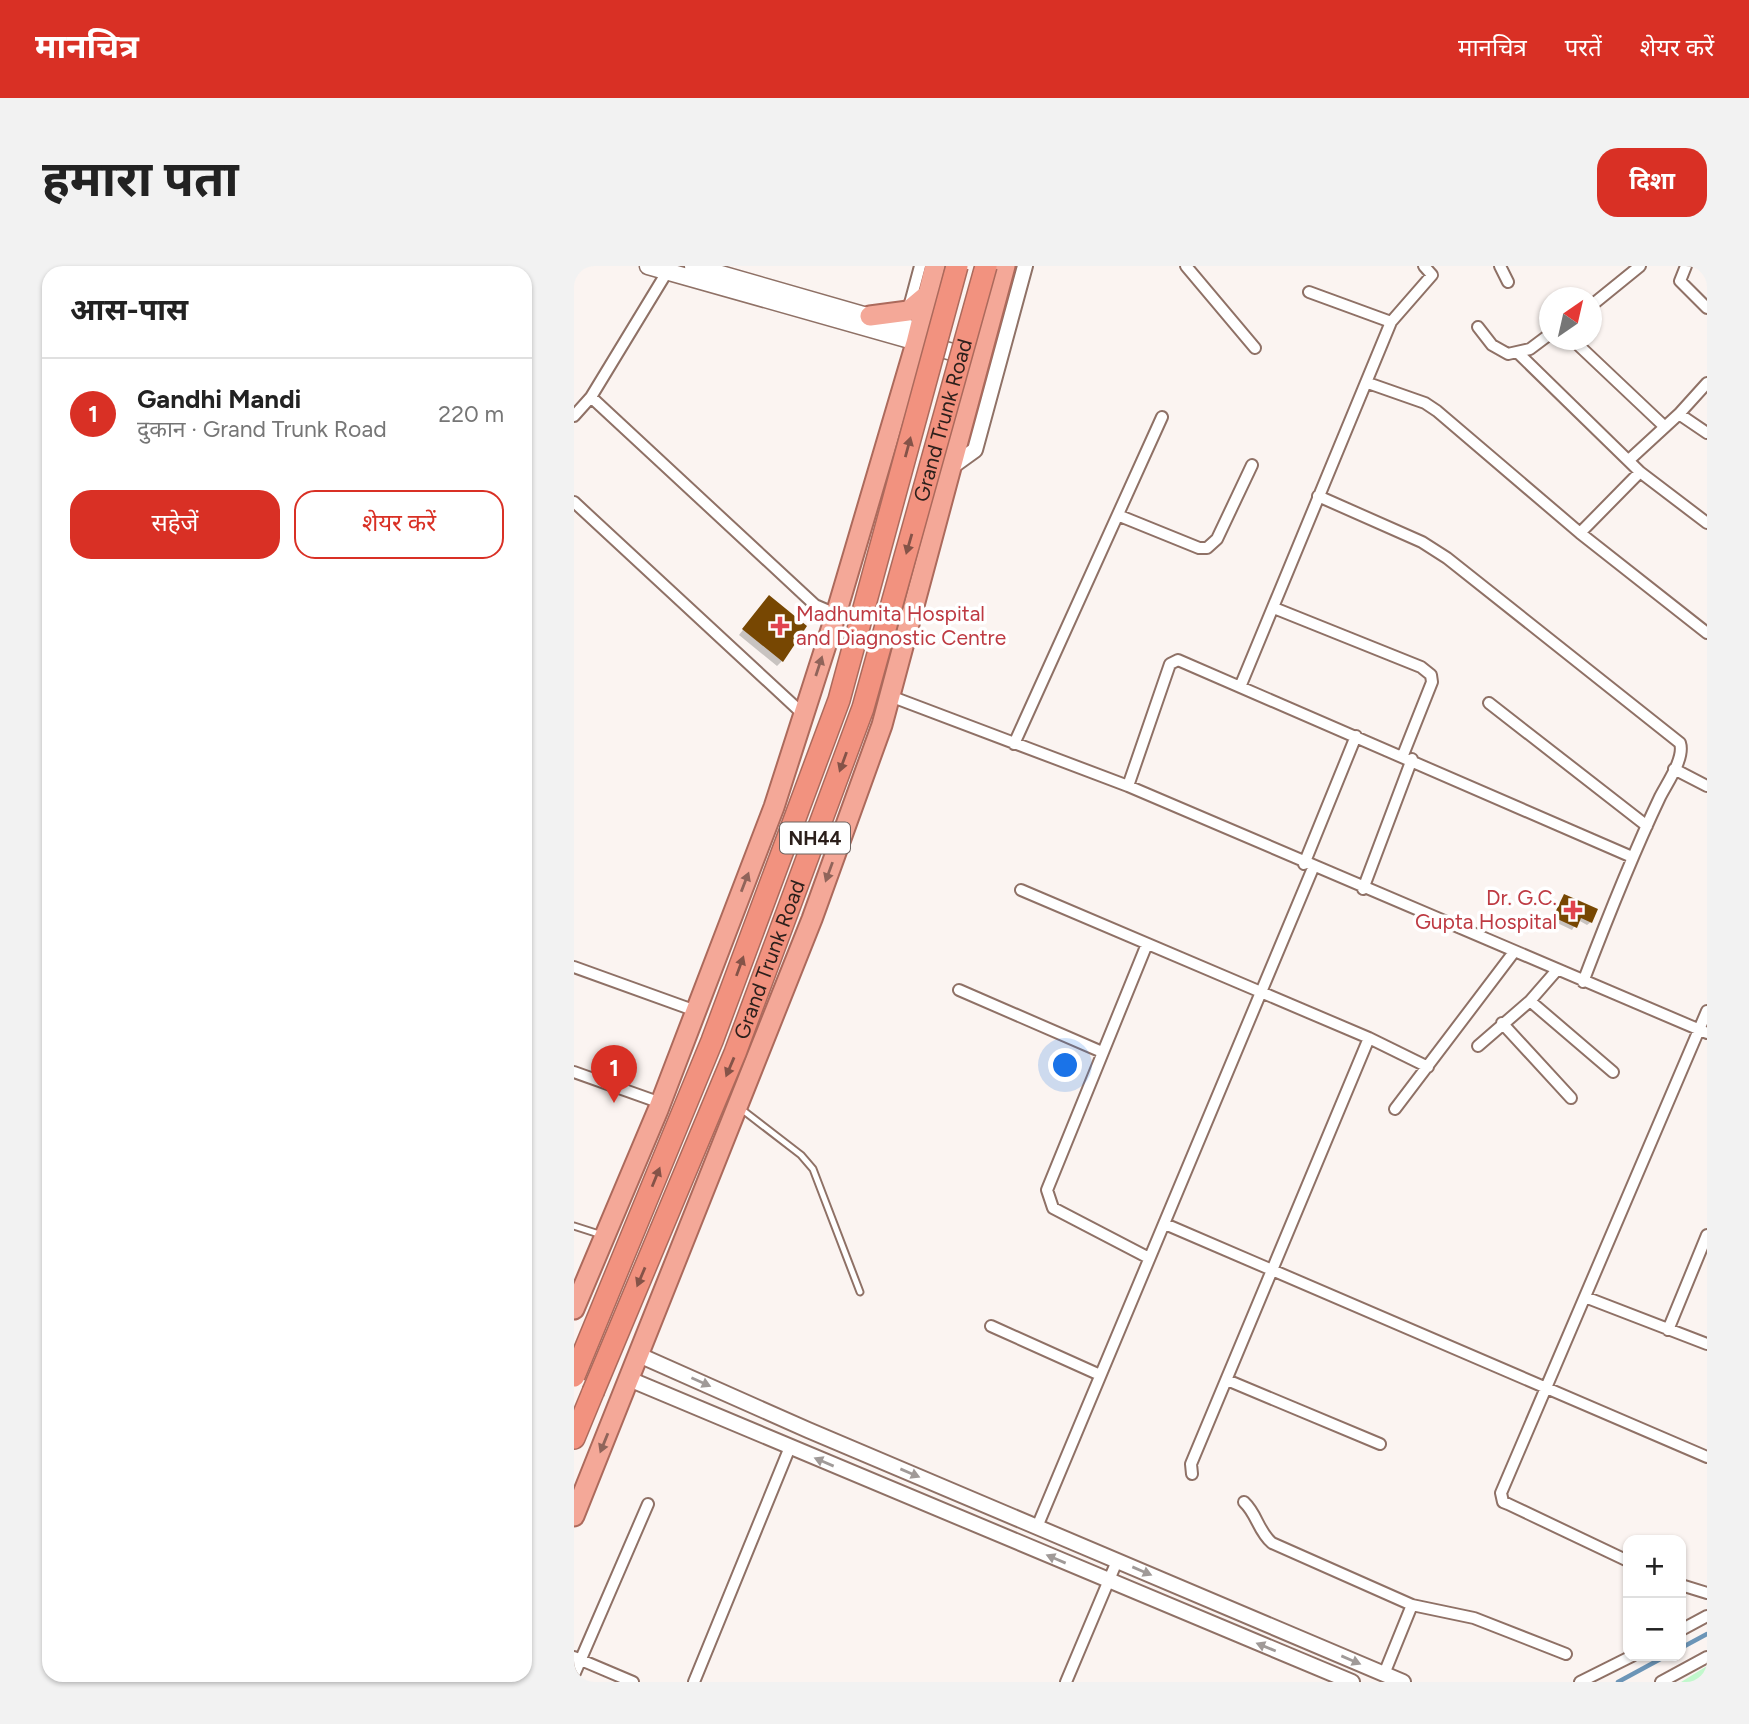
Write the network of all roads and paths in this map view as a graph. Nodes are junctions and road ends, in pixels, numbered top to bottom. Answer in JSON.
{"nodes":[{"id":1,"x":648,"y":266,"type":"edge"},
{"id":2,"x":693,"y":266,"type":"edge"},
{"id":3,"x":957,"y":266,"type":"edge"},
{"id":4,"x":986,"y":266,"type":"edge"},
{"id":5,"x":1005,"y":266,"type":"edge"},
{"id":6,"x":1025,"y":266,"type":"edge"},
{"id":7,"x":1185,"y":266,"type":"edge"},
{"id":8,"x":1424,"y":266,"type":"edge"},
{"id":9,"x":1500,"y":266,"type":"edge"},
{"id":10,"x":1640,"y":266,"type":"edge"},
{"id":11,"x":1686,"y":266,"type":"edge"},
{"id":12,"x":928,"y":267,"type":"edge"},
{"id":13,"x":667,"y":272,"type":"junction"},
{"id":14,"x":1508,"y":282,"type":"dead end"},
{"id":15,"x":1310,"y":292,"type":"dead end"},
{"id":16,"x":927,"y":295,"type":"junction"},
{"id":17,"x":1602,"y":296,"type":"edge"},
{"id":18,"x":1707,"y":308,"type":"edge"},
{"id":19,"x":908,"y":311,"type":"junction"},
{"id":20,"x":870,"y":316,"type":"junction"},
{"id":21,"x":1391,"y":322,"type":"junction"},
{"id":22,"x":1478,"y":327,"type":"dead end"},
{"id":23,"x":917,"y":337,"type":"junction"},
{"id":24,"x":1539,"y":342,"type":"edge"},
{"id":25,"x":1255,"y":348,"type":"dead end"},
{"id":26,"x":1584,"y":350,"type":"edge"},
{"id":27,"x":1518,"y":353,"type":"junction"},
{"id":28,"x":979,"y":359,"type":"junction"},
{"id":29,"x":1368,"y":383,"type":"junction"},
{"id":30,"x":1707,"y":383,"type":"edge"},
{"id":31,"x":591,"y":397,"type":"junction"},
{"id":32,"x":1679,"y":414,"type":"junction"},
{"id":33,"x":574,"y":416,"type":"edge"},
{"id":34,"x":1163,"y":417,"type":"dead end"},
{"id":35,"x":1665,"y":427,"type":"junction"},
{"id":36,"x":1707,"y":433,"type":"edge"},
{"id":37,"x":1629,"y":460,"type":"junction"},
{"id":38,"x":1252,"y":465,"type":"dead end"},
{"id":39,"x":950,"y":468,"type":"junction"},
{"id":40,"x":1640,"y":472,"type":"junction"},
{"id":41,"x":1318,"y":496,"type":"junction"},
{"id":42,"x":574,"y":502,"type":"edge"},
{"id":43,"x":1120,"y":516,"type":"junction"},
{"id":44,"x":1707,"y":523,"type":"edge"},
{"id":45,"x":1580,"y":533,"type":"junction"},
{"id":46,"x":1274,"y":608,"type":"junction"},
{"id":47,"x":836,"y":614,"type":"junction"},
{"id":48,"x":1707,"y":633,"type":"edge"},
{"id":49,"x":1240,"y":687,"type":"junction"},
{"id":50,"x":890,"y":696,"type":"junction"},
{"id":51,"x":1489,"y":703,"type":"dead end"},
{"id":52,"x":803,"y":714,"type":"junction"},
{"id":53,"x":1356,"y":736,"type":"junction"},
{"id":54,"x":1014,"y":744,"type":"junction"},
{"id":55,"x":1407,"y":757,"type":"junction"},
{"id":56,"x":1674,"y":769,"type":"junction"},
{"id":57,"x":1128,"y":786,"type":"junction"},
{"id":58,"x":1707,"y":786,"type":"edge"},
{"id":59,"x":779,"y":790,"type":"junction"},
{"id":60,"x":852,"y":810,"type":"junction"},
{"id":61,"x":1647,"y":826,"type":"junction"},
{"id":62,"x":1632,"y":857,"type":"junction"},
{"id":63,"x":1309,"y":866,"type":"junction"},
{"id":64,"x":1363,"y":889,"type":"junction"},
{"id":65,"x":1021,"y":890,"type":"dead end"},
{"id":66,"x":1147,"y":944,"type":"junction"},
{"id":67,"x":1514,"y":952,"type":"junction"},
{"id":68,"x":574,"y":967,"type":"edge"},
{"id":69,"x":1557,"y":970,"type":"junction"},
{"id":70,"x":1583,"y":982,"type":"junction"},
{"id":71,"x":959,"y":990,"type":"dead end"},
{"id":72,"x":1261,"y":994,"type":"junction"},
{"id":73,"x":1530,"y":1001,"type":"junction"},
{"id":74,"x":696,"y":1011,"type":"junction"},
{"id":75,"x":1707,"y":1011,"type":"edge"},
{"id":76,"x":1502,"y":1023,"type":"junction"},
{"id":77,"x":1703,"y":1031,"type":"edge"},
{"id":78,"x":1369,"y":1038,"type":"junction"},
{"id":79,"x":1478,"y":1046,"type":"dead end"},
{"id":80,"x":1102,"y":1052,"type":"junction"},
{"id":81,"x":1428,"y":1067,"type":"junction"},
{"id":82,"x":574,"y":1072,"type":"edge"},
{"id":83,"x":1613,"y":1072,"type":"dead end"},
{"id":84,"x":1571,"y":1098,"type":"dead end"},
{"id":85,"x":661,"y":1103,"type":"junction"},
{"id":86,"x":738,"y":1106,"type":"junction"},
{"id":87,"x":1395,"y":1109,"type":"dead end"},
{"id":88,"x":1165,"y":1224,"type":"junction"},
{"id":89,"x":574,"y":1226,"type":"edge"},
{"id":90,"x":1707,"y":1235,"type":"edge"},
{"id":91,"x":605,"y":1236,"type":"junction"},
{"id":92,"x":1149,"y":1258,"type":"junction"},
{"id":93,"x":1273,"y":1272,"type":"junction"},
{"id":94,"x":860,"y":1292,"type":"dead end"},
{"id":95,"x":1585,"y":1297,"type":"junction"},
{"id":96,"x":574,"y":1309,"type":"edge"},
{"id":97,"x":990,"y":1326,"type":"dead end"},
{"id":98,"x":1668,"y":1329,"type":"junction"},
{"id":99,"x":1707,"y":1345,"type":"edge"},
{"id":100,"x":639,"y":1355,"type":"junction"},
{"id":101,"x":1100,"y":1375,"type":"junction"},
{"id":102,"x":574,"y":1377,"type":"edge"},
{"id":103,"x":629,"y":1379,"type":"junction"},
{"id":104,"x":1227,"y":1380,"type":"junction"},
{"id":105,"x":1546,"y":1391,"type":"junction"},
{"id":106,"x":574,"y":1438,"type":"edge"},
{"id":107,"x":1380,"y":1444,"type":"dead end"},
{"id":108,"x":790,"y":1447,"type":"junction"},
{"id":109,"x":1706,"y":1453,"type":"edge"},
{"id":110,"x":1192,"y":1474,"type":"dead end"},
{"id":111,"x":1244,"y":1503,"type":"dead end"},
{"id":112,"x":648,"y":1504,"type":"dead end"},
{"id":113,"x":574,"y":1516,"type":"edge"},
{"id":114,"x":1037,"y":1527,"type":"junction"},
{"id":115,"x":1623,"y":1559,"type":"edge"},
{"id":116,"x":1118,"y":1561,"type":"junction"},
{"id":117,"x":1109,"y":1581,"type":"junction"},
{"id":118,"x":1686,"y":1587,"type":"edge"},
{"id":119,"x":1707,"y":1593,"type":"edge"},
{"id":120,"x":1412,"y":1605,"type":"junction"},
{"id":121,"x":1707,"y":1616,"type":"edge"},
{"id":122,"x":1686,"y":1627,"type":"edge"},
{"id":123,"x":1566,"y":1654,"type":"dead end"},
{"id":124,"x":1707,"y":1657,"type":"edge"},
{"id":125,"x":577,"y":1659,"type":"edge"},
{"id":126,"x":1623,"y":1660,"type":"edge"},
{"id":127,"x":1384,"y":1674,"type":"junction"},
{"id":128,"x":574,"y":1675,"type":"edge"},
{"id":129,"x":633,"y":1682,"type":"edge"},
{"id":130,"x":694,"y":1682,"type":"edge"},
{"id":131,"x":1066,"y":1682,"type":"edge"},
{"id":132,"x":1352,"y":1682,"type":"edge"},
{"id":133,"x":1403,"y":1682,"type":"edge"},
{"id":134,"x":1580,"y":1682,"type":"edge"},
{"id":135,"x":1661,"y":1682,"type":"edge"}],
"edges":[{"from":1,"to":13,"type":"main road"},
{"from":2,"to":20,"type":"main road"},
{"from":102,"to":3,"type":"highway","name":"Grand Trunk Road","number":"NH44","one_way":true,"bridge":true},
{"from":4,"to":106,"type":"highway","name":"Grand Trunk Road","number":"NH44","one_way":true,"bridge":true},
{"from":5,"to":28,"type":"highway"},
{"from":6,"to":39,"type":"street"},
{"from":7,"to":25,"type":"street"},
{"from":8,"to":21,"type":"street"},
{"from":9,"to":14,"type":"street"},
{"from":10,"to":17,"type":"street"},
{"from":11,"to":18,"type":"street"},
{"from":12,"to":16,"type":"highway"},
{"from":12,"to":19,"type":"street"},
{"from":13,"to":23,"type":"main road"},
{"from":13,"to":31,"type":"street"},
{"from":15,"to":21,"type":"street"},
{"from":16,"to":19,"type":"highway"},
{"from":16,"to":23,"type":"highway"},
{"from":19,"to":20,"type":"highway"},
{"from":20,"to":23,"type":"main road"},
{"from":21,"to":29,"type":"street"},
{"from":22,"to":27,"type":"street"},
{"from":23,"to":28,"type":"main road"},
{"from":23,"to":47,"type":"highway"},
{"from":24,"to":27,"type":"street"},
{"from":26,"to":35,"type":"street"},
{"from":27,"to":37,"type":"street"},
{"from":28,"to":39,"type":"highway"},
{"from":29,"to":41,"type":"street"},
{"from":29,"to":45,"type":"street"},
{"from":30,"to":32,"type":"street"},
{"from":31,"to":33,"type":"street"},
{"from":31,"to":47,"type":"street"},
{"from":32,"to":35,"type":"street"},
{"from":32,"to":36,"type":"street"},
{"from":34,"to":43,"type":"street"},
{"from":35,"to":37,"type":"street"},
{"from":37,"to":40,"type":"street"},
{"from":38,"to":43,"type":"street"},
{"from":39,"to":50,"type":"highway"},
{"from":40,"to":44,"type":"street"},
{"from":40,"to":45,"type":"street"},
{"from":41,"to":46,"type":"street"},
{"from":41,"to":56,"type":"street"},
{"from":42,"to":52,"type":"street"},
{"from":43,"to":54,"type":"street"},
{"from":45,"to":48,"type":"street"},
{"from":46,"to":49,"type":"street"},
{"from":46,"to":55,"type":"street"},
{"from":52,"to":47,"type":"highway","one_way":true},
{"from":49,"to":53,"type":"street"},
{"from":49,"to":57,"type":"street"},
{"from":50,"to":54,"type":"street"},
{"from":50,"to":60,"type":"highway"},
{"from":51,"to":61,"type":"street"},
{"from":52,"to":59,"type":"highway"},
{"from":53,"to":55,"type":"street"},
{"from":53,"to":63,"type":"street"},
{"from":54,"to":57,"type":"street"},
{"from":55,"to":62,"type":"street"},
{"from":55,"to":64,"type":"street"},
{"from":56,"to":58,"type":"street"},
{"from":56,"to":61,"type":"street"},
{"from":57,"to":63,"type":"street"},
{"from":59,"to":60,"type":"highway"},
{"from":74,"to":59,"type":"highway","one_way":true},
{"from":60,"to":86,"type":"highway","one_way":true},
{"from":61,"to":62,"type":"street"},
{"from":62,"to":70,"type":"street"},
{"from":63,"to":64,"type":"street"},
{"from":63,"to":72,"type":"street"},
{"from":64,"to":67,"type":"street"},
{"from":65,"to":66,"type":"street"},
{"from":66,"to":72,"type":"street"},
{"from":66,"to":80,"type":"street"},
{"from":67,"to":69,"type":"street"},
{"from":67,"to":81,"type":"street"},
{"from":68,"to":74,"type":"street"},
{"from":69,"to":70,"type":"street"},
{"from":69,"to":73,"type":"street"},
{"from":70,"to":77,"type":"street"},
{"from":71,"to":80,"type":"street"},
{"from":72,"to":78,"type":"street"},
{"from":72,"to":88,"type":"street"},
{"from":73,"to":76,"type":"street"},
{"from":73,"to":83,"type":"street"},
{"from":74,"to":85,"type":"highway"},
{"from":75,"to":77,"type":"street"},
{"from":76,"to":79,"type":"street"},
{"from":76,"to":84,"type":"street"},
{"from":77,"to":95,"type":"street"},
{"from":78,"to":81,"type":"street"},
{"from":78,"to":93,"type":"street"},
{"from":80,"to":92,"type":"street"},
{"from":81,"to":87,"type":"street"},
{"from":82,"to":85,"type":"street"},
{"from":85,"to":91,"type":"highway"},
{"from":86,"to":94,"type":"lane"},
{"from":86,"to":100,"type":"highway"},
{"from":88,"to":92,"type":"street"},
{"from":88,"to":93,"type":"street"},
{"from":89,"to":91,"type":"lane"},
{"from":90,"to":98,"type":"street"},
{"from":91,"to":96,"type":"highway"},
{"from":92,"to":101,"type":"street"},
{"from":93,"to":104,"type":"street"},
{"from":93,"to":105,"type":"street"},
{"from":95,"to":98,"type":"street"},
{"from":95,"to":105,"type":"street"},
{"from":97,"to":101,"type":"street"},
{"from":98,"to":99,"type":"street"},
{"from":100,"to":103,"type":"highway"},
{"from":100,"to":114,"type":"street","one_way":true},
{"from":101,"to":114,"type":"street"},
{"from":103,"to":108,"type":"street"},
{"from":103,"to":113,"type":"highway","one_way":true},
{"from":104,"to":107,"type":"street"},
{"from":104,"to":110,"type":"street"},
{"from":105,"to":109,"type":"street"},
{"from":105,"to":115,"type":"street"},
{"from":117,"to":108,"type":"street","one_way":true},
{"from":108,"to":130,"type":"street"},
{"from":111,"to":120,"type":"street"},
{"from":112,"to":125,"type":"street"},
{"from":114,"to":116,"type":"street"},
{"from":116,"to":117,"type":"street"},
{"from":116,"to":127,"type":"street","one_way":true},
{"from":117,"to":131,"type":"street"},
{"from":132,"to":117,"type":"street","one_way":true},
{"from":118,"to":119,"type":"street"},
{"from":120,"to":123,"type":"street"},
{"from":120,"to":127,"type":"street"},
{"from":121,"to":122,"type":"street"},
{"from":124,"to":135,"type":"street"},
{"from":125,"to":128,"type":"street"},
{"from":125,"to":129,"type":"street"},
{"from":126,"to":134,"type":"street"},
{"from":127,"to":133,"type":"street"}]}
